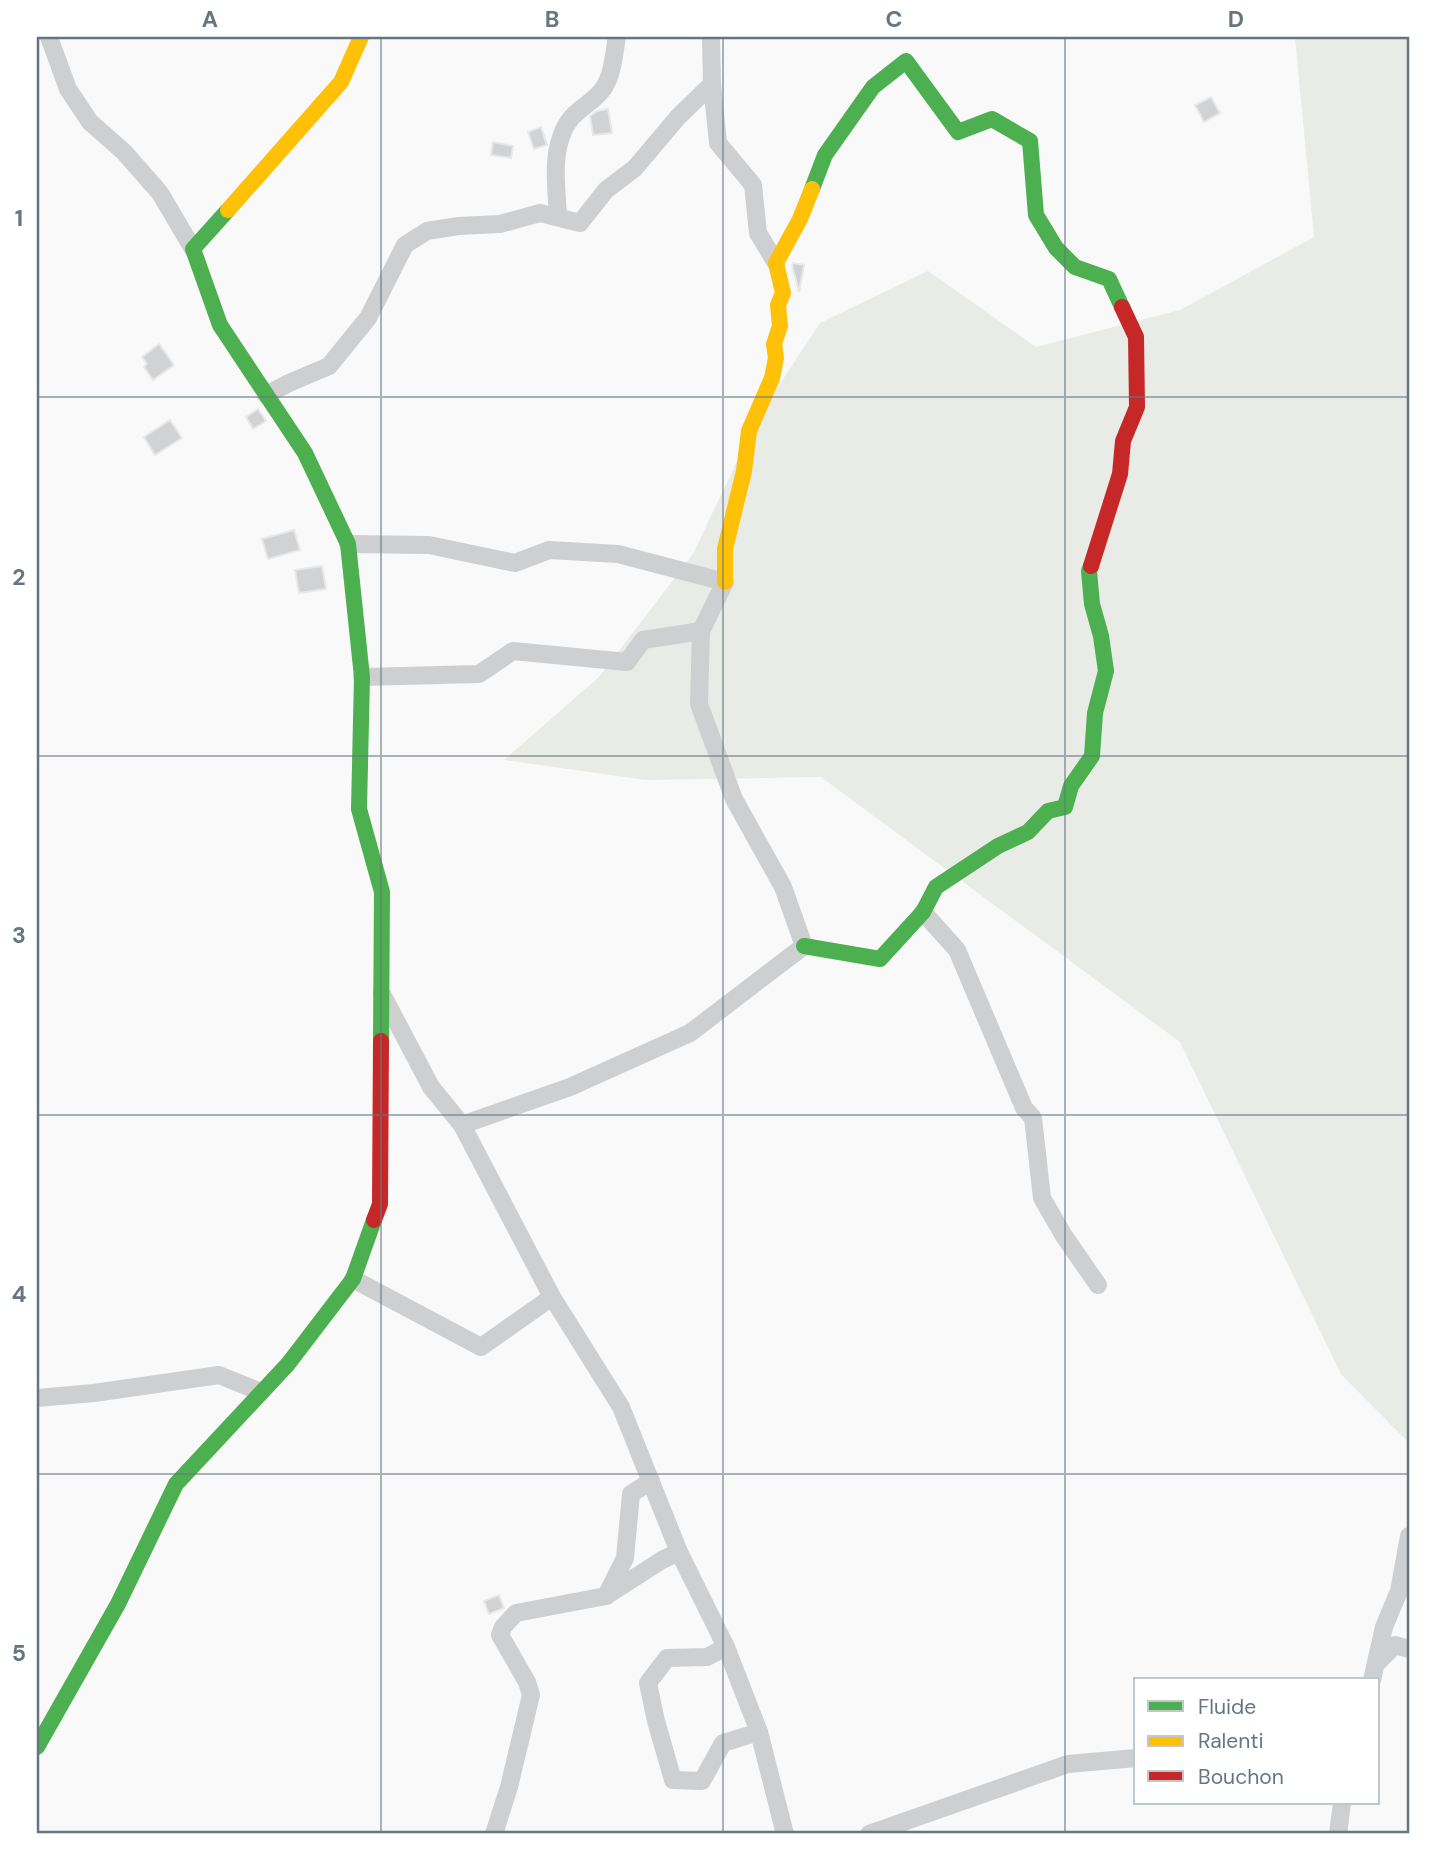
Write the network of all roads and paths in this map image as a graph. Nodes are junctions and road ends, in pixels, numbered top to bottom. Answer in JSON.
{"nodes":[{"id":1,"x":49,"y":37,"type":"edge"},
{"id":2,"x":361,"y":37,"type":"edge"},
{"id":3,"x":617,"y":37,"type":"edge"},
{"id":4,"x":711,"y":37,"type":"edge"},
{"id":5,"x":712,"y":84,"type":"junction"},
{"id":6,"x":558,"y":217,"type":"junction"},
{"id":7,"x":193,"y":249,"type":"junction"},
{"id":8,"x":776,"y":263,"type":"junction"},
{"id":9,"x":266,"y":395,"type":"junction"},
{"id":10,"x":348,"y":544,"type":"junction"},
{"id":11,"x":725,"y":582,"type":"junction"},
{"id":12,"x":701,"y":631,"type":"junction"},
{"id":13,"x":362,"y":677,"type":"junction"},
{"id":14,"x":923,"y":912,"type":"junction"},
{"id":15,"x":804,"y":946,"type":"junction"},
{"id":16,"x":380,"y":991,"type":"junction"},
{"id":17,"x":462,"y":1125,"type":"junction"},
{"id":18,"x":354,"y":1279,"type":"junction"},
{"id":19,"x":1098,"y":1285,"type":"dead end"},
{"id":20,"x":552,"y":1297,"type":"junction"},
{"id":21,"x":261,"y":1392,"type":"junction"},
{"id":22,"x":37,"y":1398,"type":"edge"},
{"id":23,"x":651,"y":1481,"type":"junction"},
{"id":24,"x":1409,"y":1536,"type":"edge"},
{"id":25,"x":679,"y":1552,"type":"junction"},
{"id":26,"x":606,"y":1596,"type":"junction"},
{"id":27,"x":726,"y":1647,"type":"junction"},
{"id":28,"x":1409,"y":1649,"type":"edge"},
{"id":29,"x":1373,"y":1673,"type":"edge"},
{"id":30,"x":759,"y":1732,"type":"junction"},
{"id":31,"x":37,"y":1746,"type":"edge"},
{"id":32,"x":1134,"y":1758,"type":"edge"},
{"id":33,"x":1342,"y":1804,"type":"edge"},
{"id":34,"x":494,"y":1834,"type":"edge"},
{"id":35,"x":785,"y":1834,"type":"edge"},
{"id":36,"x":869,"y":1834,"type":"edge"},
{"id":37,"x":1338,"y":1834,"type":"edge"}],
"edges":[{"from":1,"to":7,"type":"street"},
{"from":2,"to":7,"type":"street"},
{"from":3,"to":6,"type":"street"},
{"from":4,"to":5,"type":"street"},
{"from":5,"to":6,"type":"street"},
{"from":5,"to":8,"type":"street"},
{"from":6,"to":9,"type":"street"},
{"from":7,"to":9,"type":"street"},
{"from":8,"to":11,"type":"street"},
{"from":8,"to":14,"type":"street"},
{"from":9,"to":10,"type":"street"},
{"from":10,"to":11,"type":"street"},
{"from":10,"to":13,"type":"street"},
{"from":11,"to":12,"type":"street"},
{"from":12,"to":13,"type":"street"},
{"from":12,"to":15,"type":"street"},
{"from":13,"to":16,"type":"street"},
{"from":14,"to":15,"type":"street"},
{"from":14,"to":19,"type":"street"},
{"from":15,"to":17,"type":"street"},
{"from":16,"to":17,"type":"street"},
{"from":16,"to":18,"type":"street"},
{"from":17,"to":20,"type":"street"},
{"from":18,"to":20,"type":"street"},
{"from":18,"to":21,"type":"street"},
{"from":20,"to":23,"type":"street"},
{"from":21,"to":22,"type":"street"},
{"from":21,"to":31,"type":"street"},
{"from":23,"to":25,"type":"street"},
{"from":23,"to":26,"type":"street"},
{"from":24,"to":29,"type":"street"},
{"from":25,"to":26,"type":"street"},
{"from":25,"to":27,"type":"street"},
{"from":26,"to":34,"type":"street"},
{"from":27,"to":30,"type":"street"},
{"from":27,"to":30,"type":"street"},
{"from":28,"to":29,"type":"street"},
{"from":30,"to":35,"type":"street"},
{"from":32,"to":36,"type":"street"},
{"from":33,"to":37,"type":"street"}]}
